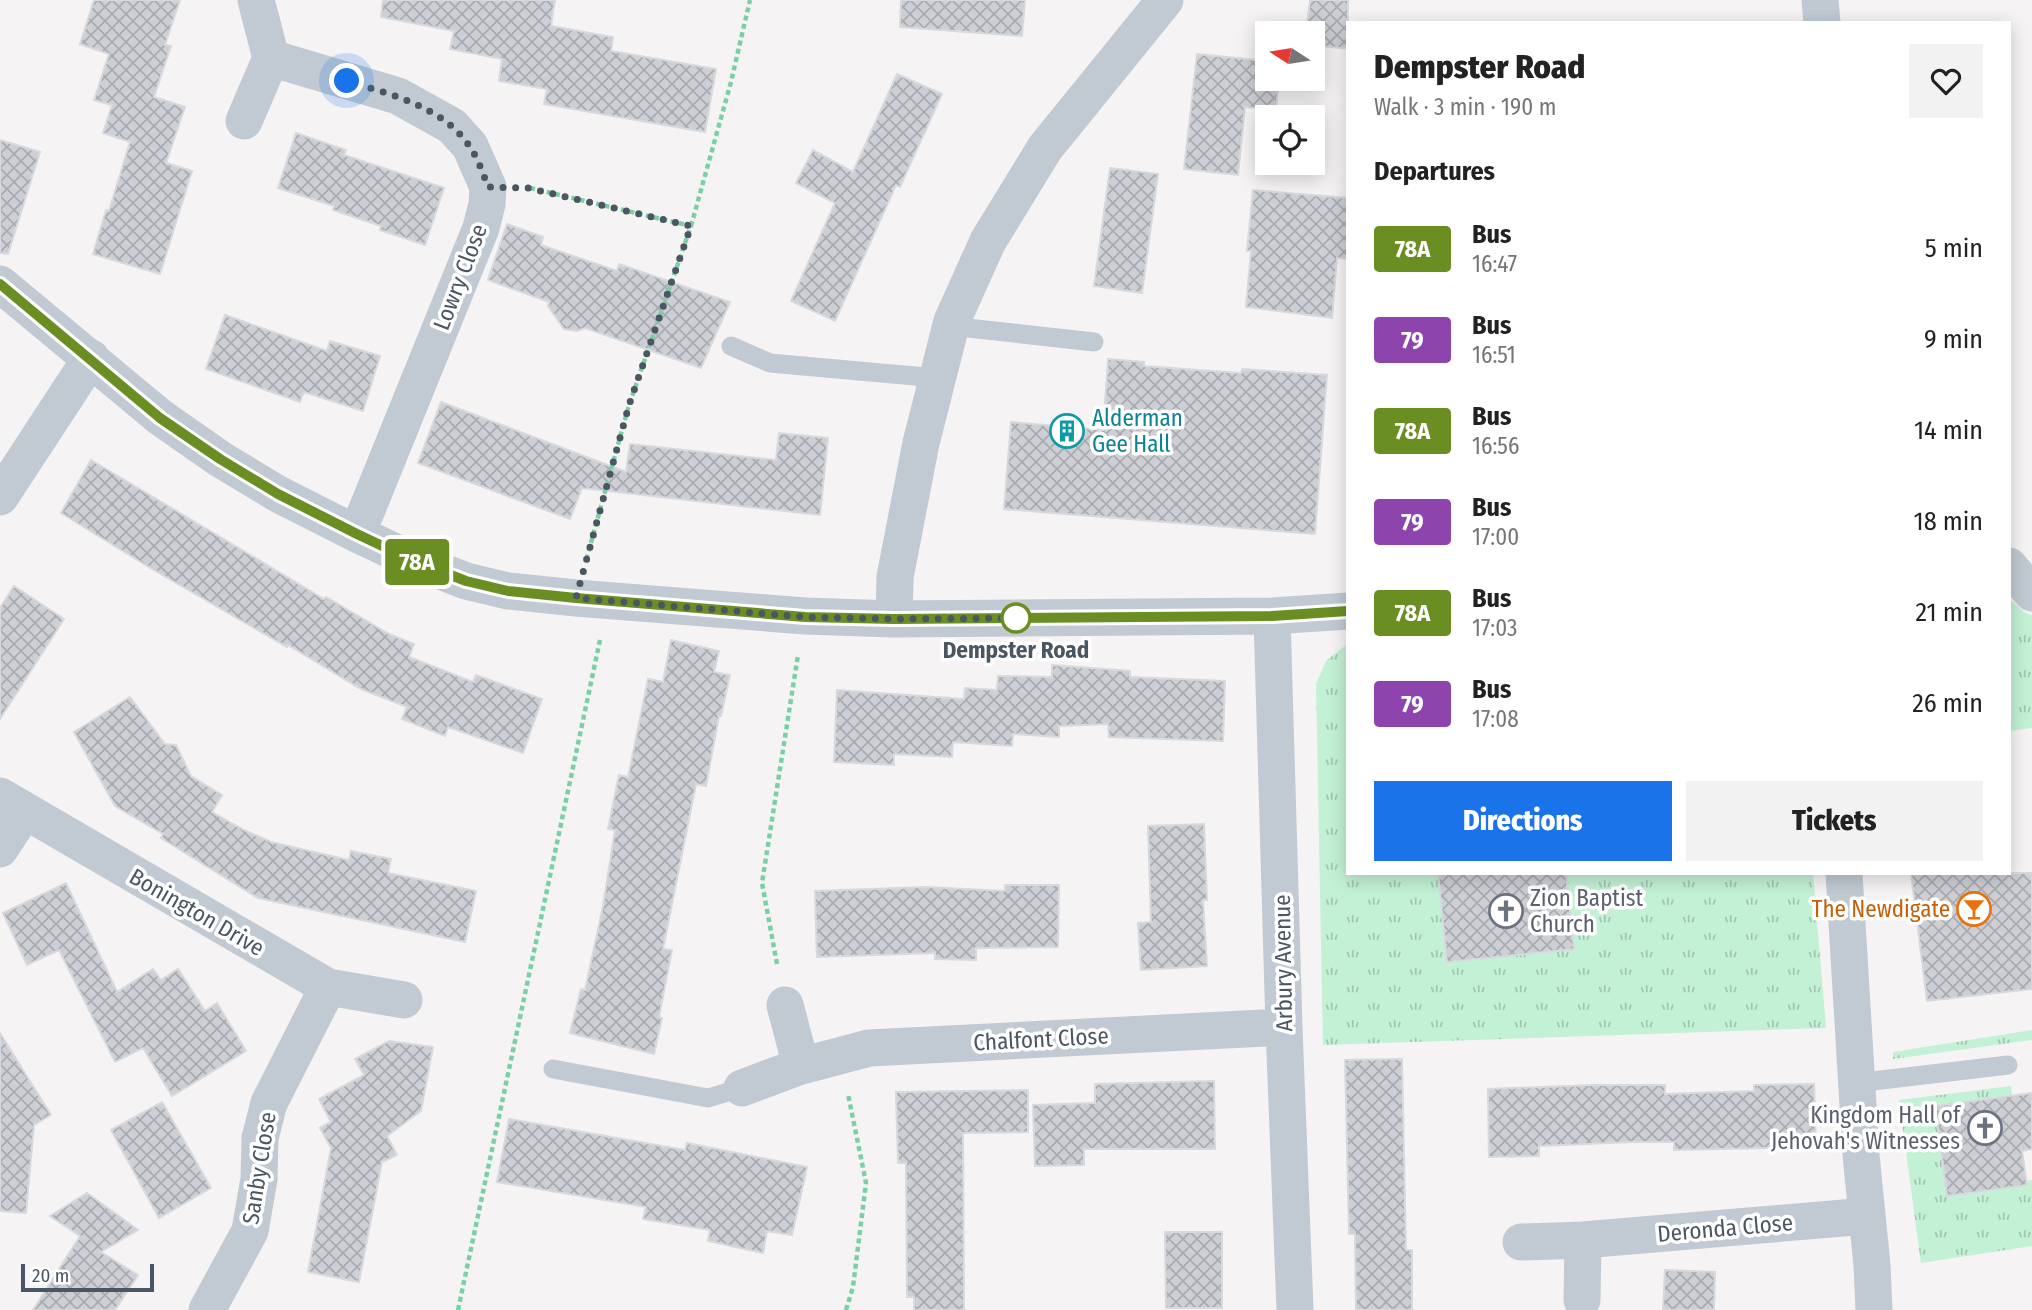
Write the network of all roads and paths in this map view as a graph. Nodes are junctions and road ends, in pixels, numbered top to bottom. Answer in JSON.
{"nodes":[{"id":1,"x":256,"y":0,"type":"edge"},
{"id":2,"x":750,"y":0,"type":"edge"},
{"id":3,"x":1165,"y":0,"type":"edge"},
{"id":4,"x":1820,"y":0,"type":"edge"},
{"id":5,"x":1822,"y":21,"type":"edge"},
{"id":6,"x":271,"y":58,"type":"junction"},
{"id":7,"x":244,"y":121,"type":"dead end"},
{"id":8,"x":488,"y":187,"type":"junction"},
{"id":9,"x":691,"y":226,"type":"junction"},
{"id":10,"x":0,"y":284,"type":"edge"},
{"id":11,"x":950,"y":326,"type":"junction"},
{"id":12,"x":1094,"y":342,"type":"dead end"},
{"id":13,"x":731,"y":346,"type":"dead end"},
{"id":14,"x":91,"y":358,"type":"junction"},
{"id":15,"x":937,"y":378,"type":"junction"},
{"id":16,"x":0,"y":497,"type":"edge"},
{"id":17,"x":357,"y":534,"type":"junction"},
{"id":18,"x":2011,"y":568,"type":"edge"},
{"id":19,"x":2032,"y":593,"type":"edge"},
{"id":20,"x":592,"y":600,"type":"junction"},
{"id":21,"x":1346,"y":611,"type":"edge"},
{"id":22,"x":1272,"y":616,"type":"junction"},
{"id":23,"x":805,"y":617,"type":"junction"},
{"id":24,"x":894,"y":619,"type":"junction"},
{"id":25,"x":12,"y":804,"type":"edge"},
{"id":26,"x":0,"y":849,"type":"edge"},
{"id":27,"x":1844,"y":875,"type":"edge"},
{"id":28,"x":328,"y":987,"type":"junction"},
{"id":29,"x":404,"y":1000,"type":"dead end"},
{"id":30,"x":785,"y":1005,"type":"joint"},
{"id":31,"x":1284,"y":1027,"type":"junction"},
{"id":32,"x":840,"y":1055,"type":"junction"},
{"id":33,"x":2008,"y":1065,"type":"dead end"},
{"id":34,"x":801,"y":1066,"type":"junction"},
{"id":35,"x":553,"y":1069,"type":"dead end"},
{"id":36,"x":1856,"y":1083,"type":"junction"},
{"id":37,"x":742,"y":1088,"type":"joint"},
{"id":38,"x":1867,"y":1216,"type":"junction"},
{"id":39,"x":1583,"y":1240,"type":"junction"},
{"id":40,"x":1521,"y":1242,"type":"dead end"},
{"id":41,"x":1582,"y":1300,"type":"dead end"},
{"id":42,"x":207,"y":1310,"type":"edge"},
{"id":43,"x":458,"y":1310,"type":"edge"},
{"id":44,"x":846,"y":1310,"type":"edge"},
{"id":45,"x":1296,"y":1310,"type":"edge"},
{"id":46,"x":1874,"y":1310,"type":"edge"}],
"edges":[{"from":1,"to":6,"type":"street"},
{"from":2,"to":9,"type":"path"},
{"from":3,"to":11,"type":"street"},
{"from":4,"to":5,"type":"street"},
{"from":6,"to":7,"type":"street"},
{"from":6,"to":8,"type":"street"},
{"from":8,"to":9,"type":"path"},
{"from":8,"to":17,"type":"street","name":"Lowry Close"},
{"from":9,"to":20,"type":"path"},
{"from":10,"to":14,"type":"street"},
{"from":11,"to":12,"type":"lane"},
{"from":11,"to":15,"type":"street"},
{"from":13,"to":15,"type":"lane"},
{"from":14,"to":16,"type":"street"},
{"from":14,"to":17,"type":"street"},
{"from":15,"to":24,"type":"street"},
{"from":17,"to":20,"type":"street"},
{"from":18,"to":19,"type":"street"},
{"from":20,"to":23,"type":"street"},
{"from":20,"to":43,"type":"path"},
{"from":21,"to":22,"type":"street"},
{"from":22,"to":24,"type":"street"},
{"from":22,"to":31,"type":"street","name":"Arbury Avenue"},
{"from":23,"to":24,"type":"street"},
{"from":23,"to":30,"type":"path"},
{"from":25,"to":26,"type":"street"},
{"from":25,"to":28,"type":"street","name":"Bonington Drive"},
{"from":27,"to":36,"type":"street"},
{"from":28,"to":29,"type":"street","name":"Bonington Drive"},
{"from":28,"to":42,"type":"street","name":"Sanby Close"},
{"from":30,"to":34,"type":"street"},
{"from":31,"to":32,"type":"street","name":"Chalfont Close"},
{"from":31,"to":45,"type":"street","name":"Arbury Avenue"},
{"from":32,"to":34,"type":"street","name":"Chalfont Close"},
{"from":32,"to":44,"type":"path"},
{"from":33,"to":36,"type":"lane"},
{"from":34,"to":37,"type":"street","name":"Chalfont Close"},
{"from":35,"to":37,"type":"lane"},
{"from":36,"to":38,"type":"street"},
{"from":38,"to":39,"type":"street","name":"Deronda Close"},
{"from":38,"to":46,"type":"street"},
{"from":39,"to":40,"type":"street","name":"Deronda Close"},
{"from":39,"to":41,"type":"street"}]}
